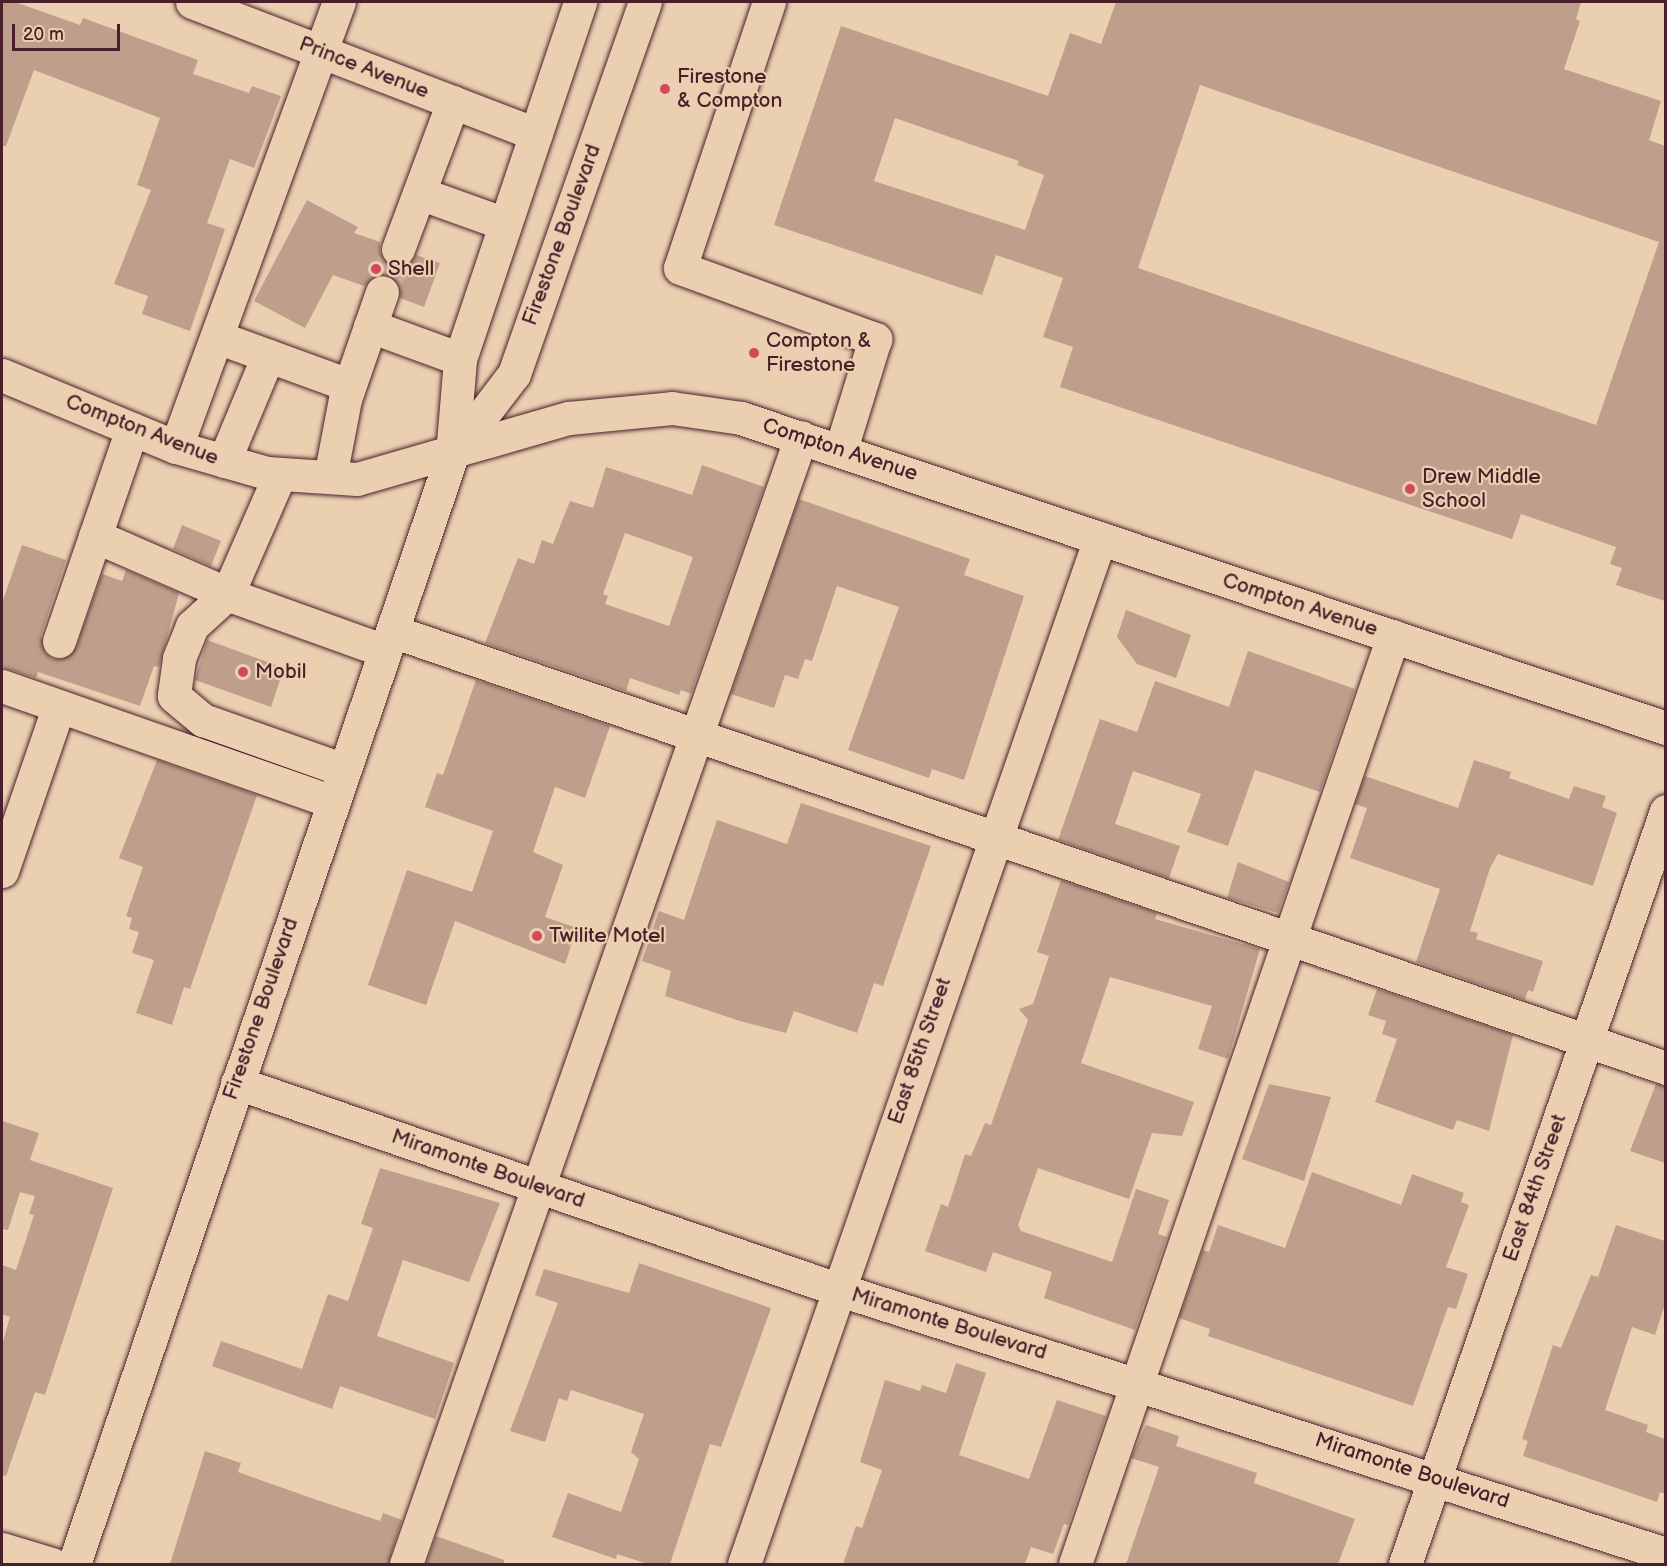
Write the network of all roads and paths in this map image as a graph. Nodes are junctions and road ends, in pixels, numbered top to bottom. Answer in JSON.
{"nodes":[{"id":1,"x":192,"y":2,"type":"edge"},
{"id":2,"x":339,"y":2,"type":"edge"},
{"id":3,"x":580,"y":2,"type":"edge"},
{"id":4,"x":645,"y":2,"type":"edge"},
{"id":5,"x":769,"y":2,"type":"edge"},
{"id":6,"x":321,"y":51,"type":"junction"},
{"id":7,"x":453,"y":102,"type":"junction"},
{"id":8,"x":536,"y":134,"type":"junction"},
{"id":9,"x":419,"y":193,"type":"junction"},
{"id":10,"x":505,"y":224,"type":"junction"},
{"id":11,"x":398,"y":249,"type":"tunnel mouth"},
{"id":12,"x":382,"y":292,"type":"tunnel mouth"},
{"id":13,"x":370,"y":326,"type":"junction"},
{"id":14,"x":217,"y":337,"type":"junction"},
{"id":15,"x":268,"y":356,"type":"junction"},
{"id":16,"x":460,"y":359,"type":"junction"},
{"id":17,"x":2,"y":375,"type":"edge"},
{"id":18,"x":350,"y":385,"type":"junction"},
{"id":19,"x":132,"y":429,"type":"junction"},
{"id":20,"x":801,"y":437,"type":"junction"},
{"id":21,"x":176,"y":447,"type":"junction"},
{"id":22,"x":841,"y":449,"type":"junction"},
{"id":23,"x":453,"y":455,"type":"junction"},
{"id":24,"x":224,"y":461,"type":"junction"},
{"id":25,"x":280,"y":474,"type":"junction"},
{"id":26,"x":330,"y":477,"type":"junction"},
{"id":27,"x":95,"y":536,"type":"junction"},
{"id":28,"x":1100,"y":538,"type":"junction"},
{"id":29,"x":228,"y":593,"type":"junction"},
{"id":30,"x":1393,"y":636,"type":"junction"},
{"id":31,"x":58,"y":641,"type":"dead end"},
{"id":32,"x":389,"y":641,"type":"junction"},
{"id":33,"x":2,"y":686,"type":"edge"},
{"id":34,"x":58,"y":708,"type":"junction"},
{"id":35,"x":1665,"y":728,"type":"edge"},
{"id":36,"x":697,"y":736,"type":"junction"},
{"id":37,"x":344,"y":770,"type":"junction"},
{"id":38,"x":333,"y":802,"type":"junction"},
{"id":39,"x":1665,"y":811,"type":"edge"},
{"id":40,"x":994,"y":839,"type":"junction"},
{"id":41,"x":2,"y":871,"type":"edge"},
{"id":42,"x":1289,"y":939,"type":"junction"},
{"id":43,"x":1586,"y":1041,"type":"junction"},
{"id":44,"x":1665,"y":1068,"type":"edge"},
{"id":45,"x":237,"y":1083,"type":"junction"},
{"id":46,"x":539,"y":1187,"type":"junction"},
{"id":47,"x":837,"y":1289,"type":"junction"},
{"id":48,"x":1136,"y":1383,"type":"junction"},
{"id":49,"x":1435,"y":1477,"type":"junction"},
{"id":50,"x":2,"y":1549,"type":"edge"},
{"id":51,"x":1665,"y":1554,"type":"edge"},
{"id":52,"x":52,"y":1564,"type":"edge"},
{"id":53,"x":74,"y":1564,"type":"edge"},
{"id":54,"x":406,"y":1564,"type":"edge"},
{"id":55,"x":744,"y":1564,"type":"edge"},
{"id":56,"x":1075,"y":1564,"type":"edge"},
{"id":57,"x":1405,"y":1564,"type":"edge"}],
"edges":[{"from":1,"to":6,"type":"main road","name":"Prince Avenue"},
{"from":2,"to":6,"type":"main road"},
{"from":3,"to":8,"type":"main road","name":"Firestone Boulevard"},
{"from":4,"to":23,"type":"main road","name":"Firestone Boulevard"},
{"from":5,"to":22,"type":"main road"},
{"from":6,"to":7,"type":"main road","name":"Prince Avenue"},
{"from":6,"to":14,"type":"main road"},
{"from":7,"to":8,"type":"main road","name":"Prince Avenue"},
{"from":7,"to":9,"type":"main road"},
{"from":8,"to":10,"type":"main road","name":"Firestone Boulevard"},
{"from":9,"to":10,"type":"main road"},
{"from":9,"to":11,"type":"main road"},
{"from":10,"to":16,"type":"main road","name":"Firestone Boulevard"},
{"from":12,"to":13,"type":"main road"},
{"from":13,"to":16,"type":"main road"},
{"from":13,"to":18,"type":"main road"},
{"from":14,"to":15,"type":"main road"},
{"from":14,"to":21,"type":"main road"},
{"from":15,"to":18,"type":"main road"},
{"from":15,"to":24,"type":"main road"},
{"from":16,"to":23,"type":"main road","name":"Firestone Boulevard"},
{"from":17,"to":19,"type":"main road","name":"Compton Avenue"},
{"from":18,"to":26,"type":"main road"},
{"from":19,"to":21,"type":"main road","name":"Compton Avenue"},
{"from":19,"to":27,"type":"main road"},
{"from":20,"to":22,"type":"main road","name":"Compton Avenue"},
{"from":20,"to":23,"type":"main road","name":"Compton Avenue"},
{"from":20,"to":36,"type":"main road"},
{"from":21,"to":24,"type":"main road","name":"Compton Avenue"},
{"from":22,"to":28,"type":"main road","name":"Compton Avenue"},
{"from":23,"to":26,"type":"main road","name":"Compton Avenue"},
{"from":23,"to":32,"type":"main road","name":"Firestone Boulevard"},
{"from":24,"to":25,"type":"main road","name":"Compton Avenue"},
{"from":25,"to":26,"type":"main road","name":"Compton Avenue"},
{"from":25,"to":29,"type":"main road"},
{"from":27,"to":29,"type":"main road"},
{"from":27,"to":31,"type":"main road"},
{"from":28,"to":30,"type":"main road","name":"Compton Avenue"},
{"from":28,"to":40,"type":"main road","name":"East 85th Street"},
{"from":29,"to":32,"type":"main road"},
{"from":29,"to":37,"type":"main road"},
{"from":30,"to":35,"type":"main road","name":"Compton Avenue"},
{"from":30,"to":42,"type":"main road"},
{"from":32,"to":36,"type":"main road"},
{"from":32,"to":37,"type":"main road","name":"Firestone Boulevard"},
{"from":33,"to":34,"type":"main road"},
{"from":34,"to":38,"type":"main road"},
{"from":34,"to":41,"type":"main road"},
{"from":36,"to":40,"type":"main road"},
{"from":36,"to":46,"type":"main road"},
{"from":37,"to":38,"type":"main road","name":"Firestone Boulevard"},
{"from":38,"to":45,"type":"main road","name":"Firestone Boulevard"},
{"from":39,"to":43,"type":"main road","name":"East 84th Street"},
{"from":40,"to":42,"type":"main road"},
{"from":40,"to":47,"type":"main road","name":"East 85th Street"},
{"from":42,"to":43,"type":"main road"},
{"from":42,"to":48,"type":"main road"},
{"from":43,"to":44,"type":"main road"},
{"from":43,"to":49,"type":"main road","name":"East 84th Street"},
{"from":45,"to":46,"type":"main road","name":"Miramonte Boulevard"},
{"from":45,"to":53,"type":"main road","name":"Firestone Boulevard"},
{"from":46,"to":47,"type":"main road","name":"Miramonte Boulevard"},
{"from":46,"to":54,"type":"main road"},
{"from":47,"to":48,"type":"main road","name":"Miramonte Boulevard"},
{"from":47,"to":55,"type":"main road","name":"East 85th Street"},
{"from":48,"to":49,"type":"main road","name":"Miramonte Boulevard"},
{"from":48,"to":56,"type":"main road"},
{"from":49,"to":51,"type":"main road","name":"Miramonte Boulevard"},
{"from":49,"to":57,"type":"main road","name":"East 84th Street"},
{"from":50,"to":52,"type":"main road"}]}
